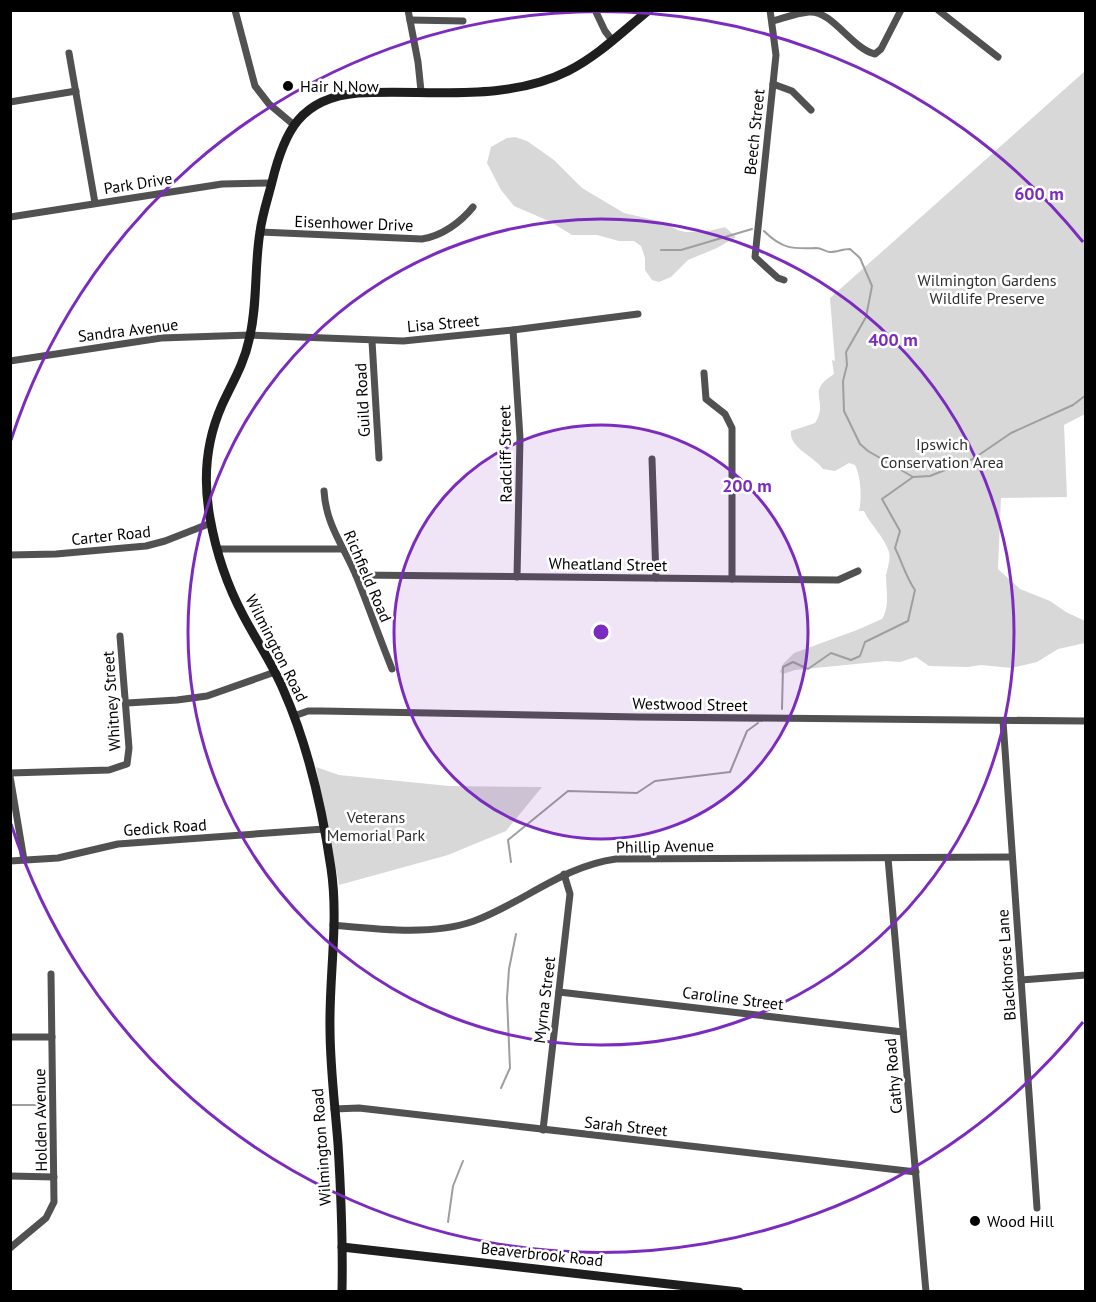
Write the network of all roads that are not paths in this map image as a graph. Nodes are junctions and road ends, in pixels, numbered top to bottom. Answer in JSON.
{"nodes":[{"id":1,"x":235,"y":10,"type":"edge"},
{"id":2,"x":408,"y":10,"type":"edge"},
{"id":3,"x":595,"y":10,"type":"edge"},
{"id":4,"x":649,"y":10,"type":"edge"},
{"id":5,"x":770,"y":10,"type":"edge"},
{"id":6,"x":901,"y":10,"type":"edge"},
{"id":7,"x":938,"y":10,"type":"edge"},
{"id":8,"x":410,"y":20,"type":"junction"},
{"id":9,"x":463,"y":21,"type":"dead end"},
{"id":10,"x":773,"y":21,"type":"junction"},
{"id":11,"x":612,"y":40,"type":"junction"},
{"id":12,"x":69,"y":53,"type":"dead end"},
{"id":13,"x":998,"y":57,"type":"dead end"},
{"id":14,"x":773,"y":84,"type":"junction"},
{"id":15,"x":76,"y":91,"type":"junction"},
{"id":16,"x":421,"y":91,"type":"junction"},
{"id":17,"x":10,"y":102,"type":"edge"},
{"id":18,"x":811,"y":110,"type":"dead end"},
{"id":19,"x":294,"y":125,"type":"junction"},
{"id":20,"x":271,"y":183,"type":"junction"},
{"id":21,"x":95,"y":204,"type":"junction"},
{"id":22,"x":473,"y":207,"type":"dead end"},
{"id":23,"x":10,"y":217,"type":"edge"},
{"id":24,"x":260,"y":232,"type":"junction"},
{"id":25,"x":783,"y":280,"type":"dead end"},
{"id":26,"x":638,"y":314,"type":"dead end"},
{"id":27,"x":513,"y":330,"type":"junction"},
{"id":28,"x":250,"y":336,"type":"junction"},
{"id":29,"x":372,"y":340,"type":"junction"},
{"id":30,"x":10,"y":361,"type":"edge"},
{"id":31,"x":704,"y":373,"type":"dead end"},
{"id":32,"x":379,"y":458,"type":"dead end"},
{"id":33,"x":652,"y":459,"type":"dead end"},
{"id":34,"x":324,"y":491,"type":"dead end"},
{"id":35,"x":211,"y":523,"type":"junction"},
{"id":36,"x":217,"y":549,"type":"junction"},
{"id":37,"x":341,"y":549,"type":"junction"},
{"id":38,"x":10,"y":555,"type":"edge"},
{"id":39,"x":858,"y":571,"type":"dead end"},
{"id":40,"x":356,"y":575,"type":"junction"},
{"id":41,"x":517,"y":576,"type":"junction"},
{"id":42,"x":656,"y":578,"type":"junction"},
{"id":43,"x":732,"y":579,"type":"junction"},
{"id":44,"x":120,"y":636,"type":"dead end"},
{"id":45,"x":392,"y":669,"type":"dead end"},
{"id":46,"x":275,"y":672,"type":"junction"},
{"id":47,"x":126,"y":703,"type":"junction"},
{"id":48,"x":294,"y":716,"type":"junction"},
{"id":49,"x":1003,"y":721,"type":"junction"},
{"id":50,"x":1086,"y":722,"type":"edge"},
{"id":51,"x":10,"y":775,"type":"edge"},
{"id":52,"x":324,"y":829,"type":"junction"},
{"id":53,"x":1012,"y":857,"type":"junction"},
{"id":54,"x":888,"y":858,"type":"junction"},
{"id":55,"x":24,"y":860,"type":"junction"},
{"id":56,"x":10,"y":861,"type":"edge"},
{"id":57,"x":564,"y":874,"type":"junction"},
{"id":58,"x":333,"y":925,"type":"junction"},
{"id":59,"x":51,"y":974,"type":"dead end"},
{"id":60,"x":1086,"y":975,"type":"edge"},
{"id":61,"x":1021,"y":980,"type":"junction"},
{"id":62,"x":559,"y":992,"type":"junction"},
{"id":63,"x":903,"y":1032,"type":"junction"},
{"id":64,"x":10,"y":1037,"type":"edge"},
{"id":65,"x":52,"y":1037,"type":"junction"},
{"id":66,"x":334,"y":1109,"type":"junction"},
{"id":67,"x":543,"y":1130,"type":"junction"},
{"id":68,"x":915,"y":1172,"type":"junction"},
{"id":69,"x":10,"y":1176,"type":"edge"},
{"id":70,"x":54,"y":1177,"type":"junction"},
{"id":71,"x":1037,"y":1208,"type":"dead end"},
{"id":72,"x":342,"y":1247,"type":"junction"},
{"id":73,"x":10,"y":1248,"type":"edge"},
{"id":74,"x":342,"y":1292,"type":"edge"},
{"id":75,"x":739,"y":1292,"type":"edge"},
{"id":76,"x":926,"y":1292,"type":"edge"}],
"edges":[{"from":1,"to":19,"type":"street"},
{"from":2,"to":8,"type":"street"},
{"from":3,"to":11,"type":"street"},
{"from":4,"to":11,"type":"main road","name":"Wilmington Road"},
{"from":5,"to":10,"type":"street","name":"Beech Street"},
{"from":6,"to":10,"type":"street"},
{"from":7,"to":13,"type":"street"},
{"from":8,"to":9,"type":"street"},
{"from":8,"to":16,"type":"street"},
{"from":10,"to":14,"type":"street","name":"Beech Street"},
{"from":11,"to":16,"type":"main road","name":"Wilmington Road"},
{"from":12,"to":15,"type":"street"},
{"from":14,"to":18,"type":"street"},
{"from":14,"to":25,"type":"street","name":"Beech Street"},
{"from":15,"to":17,"type":"street"},
{"from":15,"to":21,"type":"street"},
{"from":16,"to":19,"type":"main road","name":"Wilmington Road"},
{"from":19,"to":20,"type":"main road","name":"Wilmington Road"},
{"from":20,"to":21,"type":"street","name":"Park Drive"},
{"from":20,"to":24,"type":"main road","name":"Wilmington Road"},
{"from":21,"to":23,"type":"street","name":"Park Drive"},
{"from":22,"to":24,"type":"street","name":"Eisenhower Drive"},
{"from":24,"to":28,"type":"main road","name":"Wilmington Road"},
{"from":26,"to":27,"type":"street","name":"Lisa Street"},
{"from":27,"to":29,"type":"street","name":"Lisa Street"},
{"from":27,"to":41,"type":"street","name":"Radcliff Street"},
{"from":28,"to":29,"type":"street","name":"Lisa Street"},
{"from":28,"to":30,"type":"street","name":"Sandra Avenue"},
{"from":28,"to":35,"type":"main road","name":"Wilmington Road"},
{"from":29,"to":32,"type":"street","name":"Guild Road"},
{"from":31,"to":43,"type":"street"},
{"from":33,"to":42,"type":"street"},
{"from":34,"to":37,"type":"street","name":"Richfield Road"},
{"from":35,"to":36,"type":"main road","name":"Wilmington Road"},
{"from":35,"to":38,"type":"street","name":"Carter Road"},
{"from":36,"to":37,"type":"street"},
{"from":36,"to":46,"type":"main road","name":"Wilmington Road"},
{"from":37,"to":40,"type":"street","name":"Richfield Road"},
{"from":39,"to":43,"type":"street","name":"Wheatland Street"},
{"from":40,"to":41,"type":"street","name":"Wheatland Street"},
{"from":40,"to":45,"type":"street","name":"Richfield Road"},
{"from":41,"to":42,"type":"street","name":"Wheatland Street"},
{"from":42,"to":43,"type":"street","name":"Wheatland Street"},
{"from":44,"to":47,"type":"street","name":"Whitney Street"},
{"from":46,"to":47,"type":"street"},
{"from":46,"to":48,"type":"main road","name":"Wilmington Road"},
{"from":47,"to":51,"type":"street","name":"Whitney Street"},
{"from":48,"to":49,"type":"street","name":"Westwood Street"},
{"from":48,"to":52,"type":"main road","name":"Wilmington Road"},
{"from":49,"to":50,"type":"street","name":"Westwood Street"},
{"from":49,"to":53,"type":"street","name":"Blackhorse Lane"},
{"from":51,"to":55,"type":"street"},
{"from":52,"to":55,"type":"street","name":"Gedick Road"},
{"from":52,"to":58,"type":"main road","name":"Wilmington Road"},
{"from":53,"to":54,"type":"street","name":"Phillip Avenue"},
{"from":53,"to":61,"type":"street","name":"Blackhorse Lane"},
{"from":54,"to":57,"type":"street","name":"Phillip Avenue"},
{"from":54,"to":63,"type":"street","name":"Cathy Road"},
{"from":55,"to":56,"type":"street","name":"Gedick Road"},
{"from":57,"to":58,"type":"street","name":"Phillip Avenue"},
{"from":57,"to":62,"type":"street","name":"Myrna Street"},
{"from":58,"to":66,"type":"main road","name":"Wilmington Road"},
{"from":59,"to":65,"type":"street","name":"Holden Avenue"},
{"from":60,"to":61,"type":"street"},
{"from":61,"to":71,"type":"street","name":"Blackhorse Lane"},
{"from":62,"to":63,"type":"street","name":"Caroline Street"},
{"from":62,"to":67,"type":"street","name":"Myrna Street"},
{"from":63,"to":68,"type":"street","name":"Cathy Road"},
{"from":64,"to":65,"type":"street"},
{"from":65,"to":70,"type":"street","name":"Holden Avenue"},
{"from":66,"to":67,"type":"street","name":"Sarah Street"},
{"from":66,"to":72,"type":"main road","name":"Wilmington Road"},
{"from":67,"to":68,"type":"street","name":"Sarah Street"},
{"from":68,"to":76,"type":"street","name":"Cathy Road"},
{"from":69,"to":70,"type":"street"},
{"from":70,"to":73,"type":"street","name":"Holden Avenue"},
{"from":72,"to":74,"type":"main road","name":"Wilmington Road"},
{"from":72,"to":75,"type":"main road","name":"Beaverbrook Road"}]}
